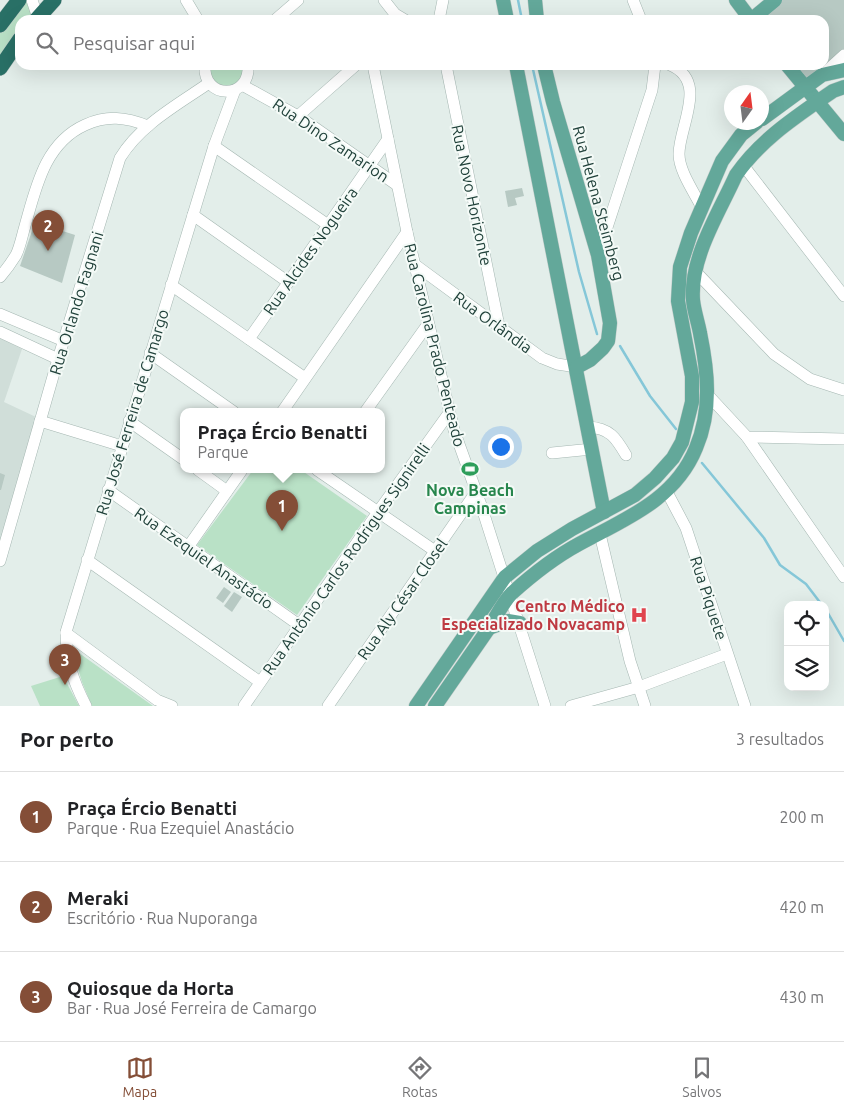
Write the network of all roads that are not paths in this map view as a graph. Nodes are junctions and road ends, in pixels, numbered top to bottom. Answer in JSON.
{"nodes":[{"id":1,"x":19,"y":0,"type":"edge"},
{"id":2,"x":32,"y":0,"type":"edge"},
{"id":3,"x":54,"y":0,"type":"edge"},
{"id":4,"x":186,"y":0,"type":"edge"},
{"id":5,"x":298,"y":0,"type":"edge"},
{"id":6,"x":384,"y":0,"type":"edge"},
{"id":7,"x":443,"y":0,"type":"edge"},
{"id":8,"x":502,"y":0,"type":"edge"},
{"id":9,"x":534,"y":0,"type":"edge"},
{"id":10,"x":633,"y":0,"type":"edge"},
{"id":11,"x":736,"y":0,"type":"edge"},
{"id":12,"x":775,"y":0,"type":"edge"},
{"id":13,"x":36,"y":15,"type":"edge"},
{"id":14,"x":41,"y":15,"type":"edge"},
{"id":15,"x":195,"y":15,"type":"edge"},
{"id":16,"x":281,"y":15,"type":"edge"},
{"id":17,"x":397,"y":15,"type":"edge"},
{"id":18,"x":440,"y":15,"type":"edge"},
{"id":19,"x":506,"y":15,"type":"edge"},
{"id":20,"x":536,"y":15,"type":"edge"},
{"id":21,"x":639,"y":15,"type":"edge"},
{"id":22,"x":747,"y":15,"type":"edge"},
{"id":23,"x":757,"y":15,"type":"edge"},
{"id":24,"x":0,"y":25,"type":"edge"},
{"id":25,"x":15,"y":46,"type":"edge"},
{"id":26,"x":844,"y":54,"type":"edge"},
{"id":27,"x":0,"y":68,"type":"edge"},
{"id":28,"x":829,"y":68,"type":"edge"},
{"id":29,"x":205,"y":70,"type":"edge"},
{"id":30,"x":247,"y":70,"type":"edge"},
{"id":31,"x":249,"y":70,"type":"edge"},
{"id":32,"x":350,"y":70,"type":"edge"},
{"id":33,"x":374,"y":70,"type":"edge"},
{"id":34,"x":447,"y":70,"type":"edge"},
{"id":35,"x":517,"y":70,"type":"edge"},
{"id":36,"x":545,"y":70,"type":"edge"},
{"id":37,"x":654,"y":70,"type":"edge"},
{"id":38,"x":678,"y":70,"type":"edge"},
{"id":39,"x":791,"y":70,"type":"edge"},
{"id":40,"x":827,"y":70,"type":"edge"},
{"id":41,"x":844,"y":70,"type":"edge"},
{"id":42,"x":822,"y":75,"type":"junction"},
{"id":43,"x":209,"y":83,"type":"junction"},
{"id":44,"x":804,"y":87,"type":"junction"},
{"id":45,"x":844,"y":87,"type":"edge"},
{"id":46,"x":238,"y":88,"type":"junction"},
{"id":47,"x":220,"y":91,"type":"junction"},
{"id":48,"x":265,"y":96,"type":"junction"},
{"id":49,"x":818,"y":101,"type":"junction"},
{"id":50,"x":769,"y":114,"type":"edge"},
{"id":51,"x":298,"y":116,"type":"junction"},
{"id":52,"x":224,"y":117,"type":"junction"},
{"id":53,"x":148,"y":126,"type":"junction"},
{"id":54,"x":747,"y":130,"type":"edge"},
{"id":55,"x":844,"y":134,"type":"edge"},
{"id":56,"x":388,"y":139,"type":"junction"},
{"id":57,"x":214,"y":146,"type":"junction"},
{"id":58,"x":743,"y":165,"type":"junction"},
{"id":59,"x":369,"y":166,"type":"junction"},
{"id":60,"x":397,"y":185,"type":"junction"},
{"id":61,"x":702,"y":208,"type":"junction"},
{"id":62,"x":193,"y":215,"type":"junction"},
{"id":63,"x":328,"y":225,"type":"junction"},
{"id":64,"x":407,"y":232,"type":"junction"},
{"id":65,"x":598,"y":255,"type":"junction"},
{"id":66,"x":414,"y":264,"type":"junction"},
{"id":67,"x":696,"y":272,"type":"junction"},
{"id":68,"x":0,"y":277,"type":"edge"},
{"id":69,"x":288,"y":282,"type":"junction"},
{"id":70,"x":171,"y":285,"type":"junction"},
{"id":71,"x":844,"y":296,"type":"edge"},
{"id":72,"x":0,"y":314,"type":"edge"},
{"id":73,"x":428,"y":324,"type":"junction"},
{"id":74,"x":499,"y":326,"type":"junction"},
{"id":75,"x":0,"y":332,"type":"edge"},
{"id":76,"x":249,"y":339,"type":"junction"},
{"id":77,"x":64,"y":341,"type":"junction"},
{"id":78,"x":150,"y":353,"type":"junction"},
{"id":79,"x":58,"y":359,"type":"junction"},
{"id":80,"x":577,"y":367,"type":"junction"},
{"id":81,"x":305,"y":378,"type":"junction"},
{"id":82,"x":693,"y":384,"type":"junction"},
{"id":83,"x":708,"y":389,"type":"junction"},
{"id":84,"x":844,"y":390,"type":"edge"},
{"id":85,"x":228,"y":408,"type":"edge"},
{"id":86,"x":285,"y":408,"type":"edge"},
{"id":87,"x":368,"y":408,"type":"edge"},
{"id":88,"x":449,"y":413,"type":"junction"},
{"id":89,"x":40,"y":421,"type":"junction"},
{"id":90,"x":130,"y":422,"type":"junction"},
{"id":91,"x":588,"y":427,"type":"junction"},
{"id":92,"x":748,"y":437,"type":"junction"},
{"id":93,"x":842,"y":442,"type":"edge"},
{"id":94,"x":122,"y":446,"type":"junction"},
{"id":95,"x":592,"y":449,"type":"junction"},
{"id":96,"x":552,"y":453,"type":"dead end"},
{"id":97,"x":626,"y":455,"type":"dead end"},
{"id":98,"x":180,"y":457,"type":"edge"},
{"id":99,"x":202,"y":473,"type":"edge"},
{"id":100,"x":240,"y":473,"type":"edge"},
{"id":101,"x":324,"y":473,"type":"edge"},
{"id":102,"x":655,"y":478,"type":"junction"},
{"id":103,"x":108,"y":490,"type":"junction"},
{"id":104,"x":227,"y":490,"type":"junction"},
{"id":105,"x":476,"y":492,"type":"junction"},
{"id":106,"x":667,"y":492,"type":"junction"},
{"id":107,"x":378,"y":512,"type":"junction"},
{"id":108,"x":604,"y":512,"type":"junction"},
{"id":109,"x":600,"y":534,"type":"junction"},
{"id":110,"x":188,"y":547,"type":"junction"},
{"id":111,"x":435,"y":551,"type":"junction"},
{"id":112,"x":537,"y":551,"type":"junction"},
{"id":113,"x":87,"y":560,"type":"junction"},
{"id":114,"x":0,"y":561,"type":"edge"},
{"id":115,"x":546,"y":565,"type":"junction"},
{"id":116,"x":505,"y":577,"type":"junction"},
{"id":117,"x":844,"y":577,"type":"edge"},
{"id":118,"x":510,"y":595,"type":"junction"},
{"id":119,"x":520,"y":623,"type":"junction"},
{"id":120,"x":299,"y":625,"type":"junction"},
{"id":121,"x":488,"y":628,"type":"junction"},
{"id":122,"x":66,"y":633,"type":"junction"},
{"id":123,"x":727,"y":654,"type":"junction"},
{"id":124,"x":260,"y":682,"type":"junction"},
{"id":125,"x":639,"y":687,"type":"junction"},
{"id":126,"x":86,"y":706,"type":"edge"},
{"id":127,"x":172,"y":706,"type":"edge"},
{"id":128,"x":244,"y":706,"type":"edge"},
{"id":129,"x":328,"y":706,"type":"edge"},
{"id":130,"x":416,"y":706,"type":"edge"},
{"id":131,"x":435,"y":706,"type":"edge"},
{"id":132,"x":545,"y":706,"type":"edge"},
{"id":133,"x":571,"y":706,"type":"edge"},
{"id":134,"x":645,"y":706,"type":"edge"},
{"id":135,"x":745,"y":706,"type":"edge"}],
"edges":[{"from":1,"to":24,"type":"highway"},
{"from":2,"to":13,"type":"street"},
{"from":3,"to":14,"type":"highway"},
{"from":4,"to":15,"type":"street"},
{"from":5,"to":16,"type":"street"},
{"from":6,"to":17,"type":"street"},
{"from":7,"to":18,"type":"street"},
{"from":8,"to":19,"type":"main road"},
{"from":9,"to":20,"type":"main road"},
{"from":10,"to":21,"type":"street"},
{"from":11,"to":22,"type":"main road"},
{"from":12,"to":23,"type":"main road"},
{"from":25,"to":27,"type":"highway"},
{"from":26,"to":28,"type":"street"},
{"from":29,"to":43,"type":"street"},
{"from":30,"to":46,"type":"street","name":"Rua José Ferreira de Camargo"},
{"from":31,"to":48,"type":"street","name":"Rua Dino Zamarion"},
{"from":32,"to":51,"type":"street"},
{"from":33,"to":56,"type":"street","name":"Rua Carolina Prado Penteado"},
{"from":34,"to":74,"type":"street","name":"Rua Novo Horizonte"},
{"from":35,"to":80,"type":"main road"},
{"from":36,"to":65,"type":"main road","name":"Rua Helena Steimberg"},
{"from":37,"to":65,"type":"street"},
{"from":38,"to":61,"type":"street"},
{"from":39,"to":44,"type":"main road"},
{"from":40,"to":42,"type":"street"},
{"from":41,"to":42,"type":"main road"},
{"from":42,"to":44,"type":"main road"},
{"from":43,"to":47,"type":"street"},
{"from":43,"to":53,"type":"street","name":"Rua Orlando Fagnani"},
{"from":44,"to":49,"type":"main road"},
{"from":44,"to":50,"type":"main road"},
{"from":45,"to":49,"type":"main road"},
{"from":46,"to":47,"type":"street"},
{"from":46,"to":48,"type":"street","name":"Rua Dino Zamarion"},
{"from":46,"to":52,"type":"street","name":"Rua José Ferreira de Camargo"},
{"from":47,"to":52,"type":"street","name":"Rua José Ferreira de Camargo"},
{"from":48,"to":51,"type":"street","name":"Rua Dino Zamarion"},
{"from":49,"to":55,"type":"main road"},
{"from":49,"to":58,"type":"main road"},
{"from":51,"to":59,"type":"street","name":"Rua Dino Zamarion"},
{"from":52,"to":57,"type":"street","name":"Rua José Ferreira de Camargo"},
{"from":53,"to":68,"type":"street"},
{"from":53,"to":77,"type":"street","name":"Rua Orlando Fagnani"},
{"from":54,"to":61,"type":"main road"},
{"from":56,"to":59,"type":"street","name":"Rua Alcides Nogueira"},
{"from":56,"to":60,"type":"street","name":"Rua Carolina Prado Penteado"},
{"from":57,"to":62,"type":"street","name":"Rua José Ferreira de Camargo"},
{"from":57,"to":63,"type":"street"},
{"from":58,"to":67,"type":"main road"},
{"from":58,"to":71,"type":"street"},
{"from":59,"to":60,"type":"street","name":"Rua Dino Zamarion"},
{"from":59,"to":63,"type":"street","name":"Rua Alcides Nogueira"},
{"from":60,"to":64,"type":"street","name":"Rua Carolina Prado Penteado"},
{"from":61,"to":82,"type":"main road"},
{"from":62,"to":69,"type":"street"},
{"from":62,"to":70,"type":"street","name":"Rua José Ferreira de Camargo"},
{"from":63,"to":69,"type":"street","name":"Rua Alcides Nogueira"},
{"from":64,"to":66,"type":"street","name":"Rua Carolina Prado Penteado"},
{"from":64,"to":81,"type":"street"},
{"from":65,"to":80,"type":"main road","name":"Rua Helena Steimberg"},
{"from":66,"to":73,"type":"street","name":"Rua Carolina Prado Penteado"},
{"from":66,"to":74,"type":"street","name":"Rua Orlândia"},
{"from":67,"to":83,"type":"main road"},
{"from":67,"to":84,"type":"street"},
{"from":69,"to":76,"type":"street","name":"Rua Alcides Nogueira"},
{"from":70,"to":76,"type":"street"},
{"from":70,"to":78,"type":"street","name":"Rua José Ferreira de Camargo"},
{"from":72,"to":77,"type":"street"},
{"from":73,"to":87,"type":"street"},
{"from":73,"to":88,"type":"street","name":"Rua Carolina Prado Penteado"},
{"from":74,"to":80,"type":"street","name":"Rua Orlândia"},
{"from":75,"to":79,"type":"street"},
{"from":76,"to":81,"type":"street"},
{"from":77,"to":79,"type":"street","name":"Rua Orlando Fagnani"},
{"from":78,"to":85,"type":"street"},
{"from":78,"to":90,"type":"street","name":"Rua José Ferreira de Camargo"},
{"from":79,"to":89,"type":"street","name":"Rua Orlando Fagnani"},
{"from":80,"to":91,"type":"main road"},
{"from":81,"to":86,"type":"street"},
{"from":82,"to":83,"type":"main road"},
{"from":82,"to":102,"type":"main road"},
{"from":83,"to":92,"type":"street"},
{"from":83,"to":106,"type":"main road"},
{"from":88,"to":105,"type":"street","name":"Rua Carolina Prado Penteado"},
{"from":88,"to":107,"type":"street","name":"Rua Antônio Carlos Rodrigues Signirelli"},
{"from":89,"to":94,"type":"street"},
{"from":89,"to":114,"type":"street","name":"Rua Orlando Fagnani"},
{"from":90,"to":94,"type":"street","name":"Rua José Ferreira de Camargo"},
{"from":90,"to":98,"type":"street"},
{"from":91,"to":95,"type":"main road"},
{"from":91,"to":97,"type":"street"},
{"from":92,"to":93,"type":"street"},
{"from":92,"to":117,"type":"street"},
{"from":94,"to":103,"type":"street","name":"Rua José Ferreira de Camargo"},
{"from":95,"to":96,"type":"street"},
{"from":95,"to":108,"type":"main road"},
{"from":99,"to":104,"type":"street"},
{"from":100,"to":104,"type":"street"},
{"from":101,"to":107,"type":"street"},
{"from":102,"to":106,"type":"main road"},
{"from":102,"to":108,"type":"main road"},
{"from":103,"to":110,"type":"street","name":"Rua Ezequiel Anastácio"},
{"from":103,"to":113,"type":"street","name":"Rua José Ferreira de Camargo"},
{"from":104,"to":110,"type":"street"},
{"from":105,"to":111,"type":"street","name":"Rua Aly César Closel"},
{"from":105,"to":116,"type":"street","name":"Rua Carolina Prado Penteado"},
{"from":106,"to":109,"type":"main road"},
{"from":106,"to":123,"type":"street","name":"Rua Piquete"},
{"from":107,"to":111,"type":"street"},
{"from":107,"to":120,"type":"street","name":"Rua Antônio Carlos Rodrigues Signirelli"},
{"from":108,"to":112,"type":"main road"},
{"from":109,"to":115,"type":"main road"},
{"from":109,"to":125,"type":"street"},
{"from":110,"to":120,"type":"street","name":"Rua Ezequiel Anastácio"},
{"from":111,"to":129,"type":"street","name":"Rua Aly César Closel"},
{"from":112,"to":115,"type":"main road"},
{"from":112,"to":116,"type":"main road"},
{"from":113,"to":122,"type":"street","name":"Rua José Ferreira de Camargo"},
{"from":113,"to":124,"type":"street"},
{"from":115,"to":118,"type":"main road"},
{"from":116,"to":118,"type":"street","name":"Rua Carolina Prado Penteado"},
{"from":116,"to":130,"type":"main road"},
{"from":118,"to":119,"type":"street","name":"Rua Carolina Prado Penteado"},
{"from":118,"to":121,"type":"main road"},
{"from":119,"to":121,"type":"main road"},
{"from":119,"to":132,"type":"street","name":"Rua Carolina Prado Penteado"},
{"from":120,"to":124,"type":"street","name":"Rua Antônio Carlos Rodrigues Signirelli"},
{"from":121,"to":131,"type":"main road"},
{"from":122,"to":126,"type":"street","name":"Rua José Ferreira de Camargo"},
{"from":122,"to":127,"type":"street"},
{"from":123,"to":125,"type":"street"},
{"from":123,"to":135,"type":"street","name":"Rua Piquete"},
{"from":124,"to":128,"type":"street","name":"Rua Antônio Carlos Rodrigues Signirelli"},
{"from":125,"to":133,"type":"street"},
{"from":125,"to":134,"type":"street"}]}
